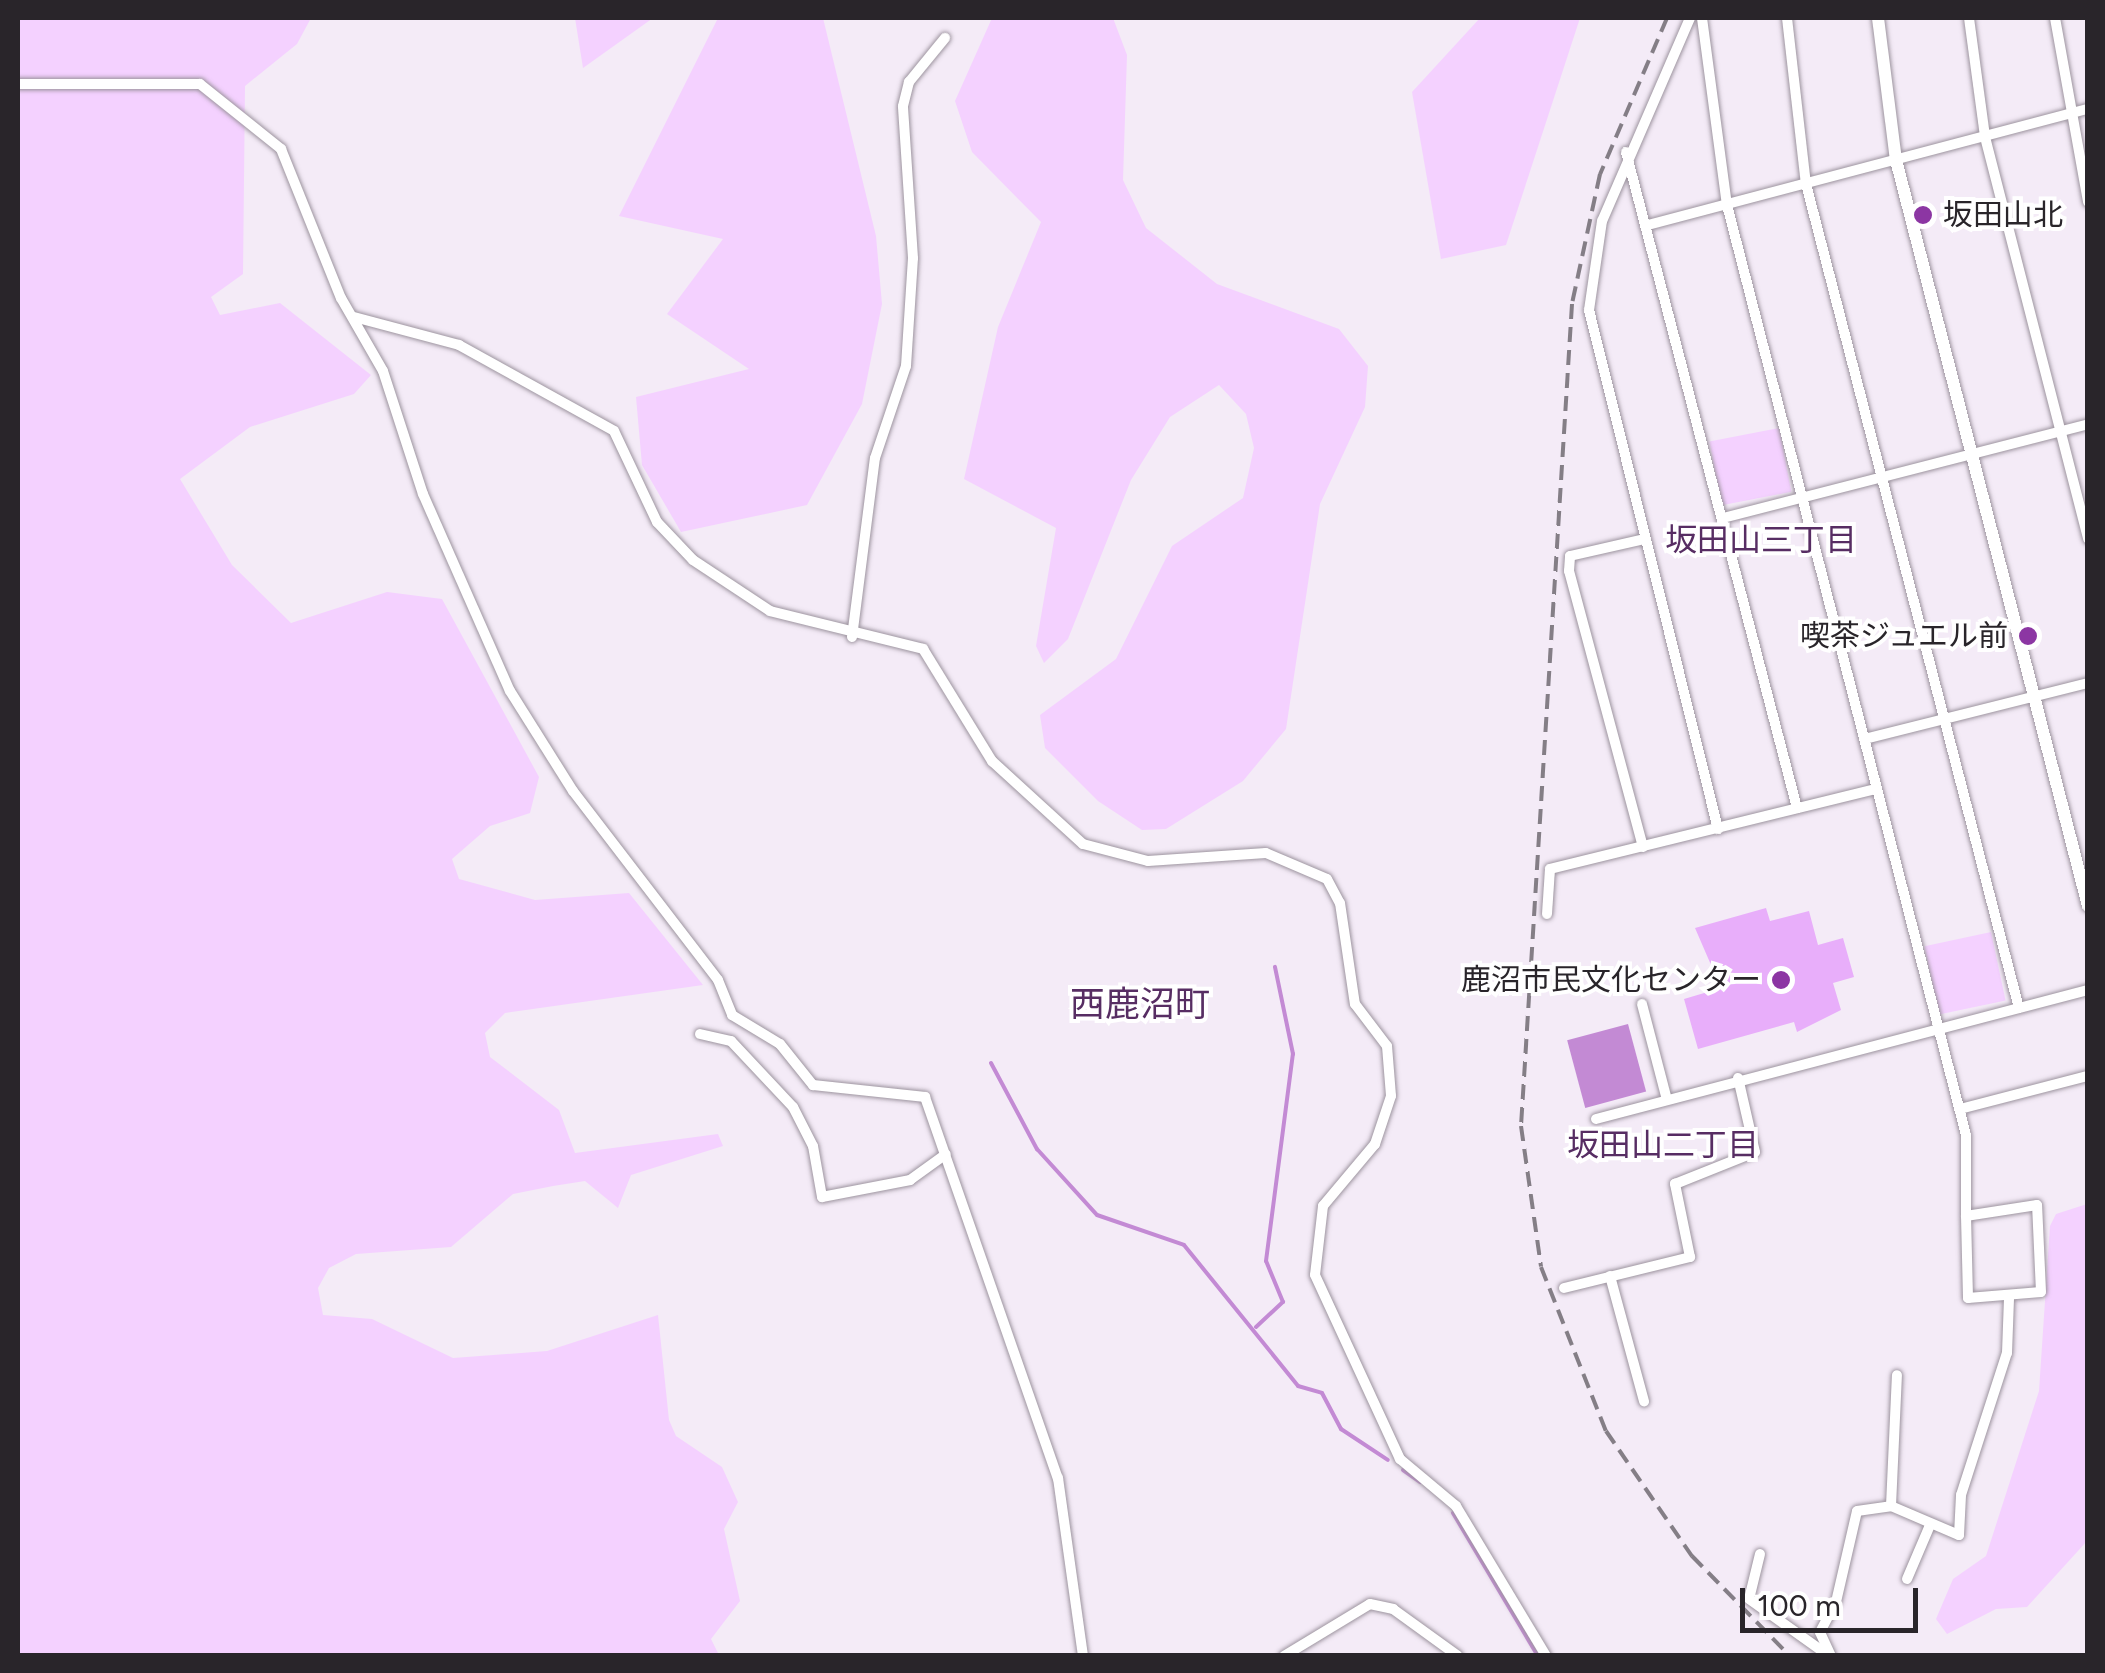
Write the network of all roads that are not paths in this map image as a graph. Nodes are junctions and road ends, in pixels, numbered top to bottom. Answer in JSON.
{"nodes":[{"id":1,"x":1690,"y":18,"type":"edge"},
{"id":2,"x":1702,"y":18,"type":"edge"},
{"id":3,"x":1787,"y":18,"type":"edge"},
{"id":4,"x":1878,"y":18,"type":"edge"},
{"id":5,"x":1969,"y":18,"type":"edge"},
{"id":6,"x":2054,"y":18,"type":"edge"},
{"id":7,"x":944,"y":38,"type":"dead end"},
{"id":8,"x":18,"y":84,"type":"edge"},
{"id":9,"x":2088,"y":109,"type":"edge"},
{"id":10,"x":2066,"y":115,"type":"junction"},
{"id":11,"x":1985,"y":138,"type":"junction"},
{"id":12,"x":1626,"y":152,"type":"junction"},
{"id":13,"x":1896,"y":160,"type":"junction"},
{"id":14,"x":1806,"y":184,"type":"junction"},
{"id":15,"x":2088,"y":202,"type":"edge"},
{"id":16,"x":1728,"y":205,"type":"junction"},
{"id":17,"x":1648,"y":225,"type":"junction"},
{"id":18,"x":354,"y":317,"type":"junction"},
{"id":19,"x":2088,"y":424,"type":"edge"},
{"id":20,"x":2060,"y":431,"type":"junction"},
{"id":21,"x":1972,"y":453,"type":"junction"},
{"id":22,"x":1881,"y":477,"type":"junction"},
{"id":23,"x":1801,"y":497,"type":"junction"},
{"id":24,"x":1723,"y":518,"type":"junction"},
{"id":25,"x":2088,"y":538,"type":"edge"},
{"id":26,"x":1644,"y":540,"type":"junction"},
{"id":27,"x":852,"y":638,"type":"junction"},
{"id":28,"x":2088,"y":683,"type":"edge"},
{"id":29,"x":2033,"y":698,"type":"junction"},
{"id":30,"x":1944,"y":721,"type":"junction"},
{"id":31,"x":1865,"y":739,"type":"junction"},
{"id":32,"x":1875,"y":789,"type":"junction"},
{"id":33,"x":1798,"y":808,"type":"junction"},
{"id":34,"x":1718,"y":828,"type":"junction"},
{"id":35,"x":1643,"y":847,"type":"junction"},
{"id":36,"x":2088,"y":906,"type":"edge"},
{"id":37,"x":1547,"y":914,"type":"dead end"},
{"id":38,"x":2088,"y":990,"type":"edge"},
{"id":39,"x":1642,"y":1004,"type":"dead end"},
{"id":40,"x":2019,"y":1008,"type":"junction"},
{"id":41,"x":1938,"y":1028,"type":"junction"},
{"id":42,"x":700,"y":1034,"type":"dead end"},
{"id":43,"x":2088,"y":1076,"type":"edge"},
{"id":44,"x":1738,"y":1078,"type":"junction"},
{"id":45,"x":1666,"y":1096,"type":"junction"},
{"id":46,"x":1960,"y":1109,"type":"junction"},
{"id":47,"x":1596,"y":1119,"type":"dead end"},
{"id":48,"x":946,"y":1154,"type":"junction"},
{"id":49,"x":1966,"y":1216,"type":"junction"},
{"id":50,"x":1610,"y":1276,"type":"junction"},
{"id":51,"x":1564,"y":1288,"type":"dead end"},
{"id":52,"x":2008,"y":1298,"type":"junction"},
{"id":53,"x":1897,"y":1375,"type":"dead end"},
{"id":54,"x":1644,"y":1401,"type":"dead end"},
{"id":55,"x":1891,"y":1506,"type":"junction"},
{"id":56,"x":1930,"y":1525,"type":"junction"},
{"id":57,"x":1760,"y":1554,"type":"dead end"},
{"id":58,"x":1907,"y":1580,"type":"dead end"},
{"id":59,"x":1083,"y":1656,"type":"edge"},
{"id":60,"x":1284,"y":1656,"type":"edge"},
{"id":61,"x":1458,"y":1656,"type":"edge"},
{"id":62,"x":1546,"y":1656,"type":"edge"},
{"id":63,"x":1831,"y":1656,"type":"edge"}],
"edges":[{"from":1,"to":12,"type":"street"},
{"from":2,"to":16,"type":"street"},
{"from":3,"to":14,"type":"street"},
{"from":4,"to":13,"type":"street"},
{"from":5,"to":11,"type":"street"},
{"from":6,"to":10,"type":"street"},
{"from":7,"to":27,"type":"street"},
{"from":8,"to":18,"type":"street"},
{"from":9,"to":10,"type":"street"},
{"from":10,"to":11,"type":"street"},
{"from":10,"to":15,"type":"street"},
{"from":11,"to":13,"type":"street"},
{"from":11,"to":20,"type":"street"},
{"from":12,"to":17,"type":"street"},
{"from":12,"to":26,"type":"street"},
{"from":13,"to":14,"type":"street"},
{"from":13,"to":21,"type":"street"},
{"from":14,"to":16,"type":"street"},
{"from":14,"to":22,"type":"street"},
{"from":16,"to":17,"type":"street"},
{"from":16,"to":23,"type":"street"},
{"from":17,"to":24,"type":"street"},
{"from":18,"to":27,"type":"street"},
{"from":18,"to":48,"type":"street"},
{"from":19,"to":20,"type":"street"},
{"from":20,"to":21,"type":"street"},
{"from":20,"to":25,"type":"street"},
{"from":21,"to":22,"type":"street"},
{"from":21,"to":29,"type":"street"},
{"from":22,"to":23,"type":"street"},
{"from":22,"to":30,"type":"street"},
{"from":23,"to":24,"type":"street"},
{"from":23,"to":31,"type":"street"},
{"from":24,"to":33,"type":"street"},
{"from":26,"to":34,"type":"street"},
{"from":26,"to":35,"type":"street"},
{"from":27,"to":62,"type":"street"},
{"from":28,"to":29,"type":"street"},
{"from":29,"to":30,"type":"street"},
{"from":29,"to":36,"type":"street"},
{"from":30,"to":31,"type":"street"},
{"from":30,"to":40,"type":"street"},
{"from":31,"to":32,"type":"street"},
{"from":32,"to":33,"type":"street"},
{"from":32,"to":41,"type":"street"},
{"from":33,"to":34,"type":"street"},
{"from":34,"to":35,"type":"street"},
{"from":35,"to":37,"type":"street"},
{"from":38,"to":40,"type":"street"},
{"from":39,"to":45,"type":"street"},
{"from":40,"to":41,"type":"street"},
{"from":41,"to":44,"type":"street"},
{"from":41,"to":46,"type":"street"},
{"from":42,"to":48,"type":"street"},
{"from":43,"to":46,"type":"street"},
{"from":44,"to":45,"type":"street"},
{"from":44,"to":50,"type":"street"},
{"from":45,"to":47,"type":"street"},
{"from":46,"to":49,"type":"street"},
{"from":48,"to":59,"type":"street"},
{"from":49,"to":52,"type":"street"},
{"from":49,"to":52,"type":"street"},
{"from":50,"to":51,"type":"street"},
{"from":50,"to":54,"type":"street"},
{"from":52,"to":56,"type":"street"},
{"from":53,"to":55,"type":"street"},
{"from":55,"to":56,"type":"street"},
{"from":55,"to":63,"type":"street"},
{"from":56,"to":58,"type":"street"},
{"from":57,"to":63,"type":"street"},
{"from":60,"to":61,"type":"street"}]}
